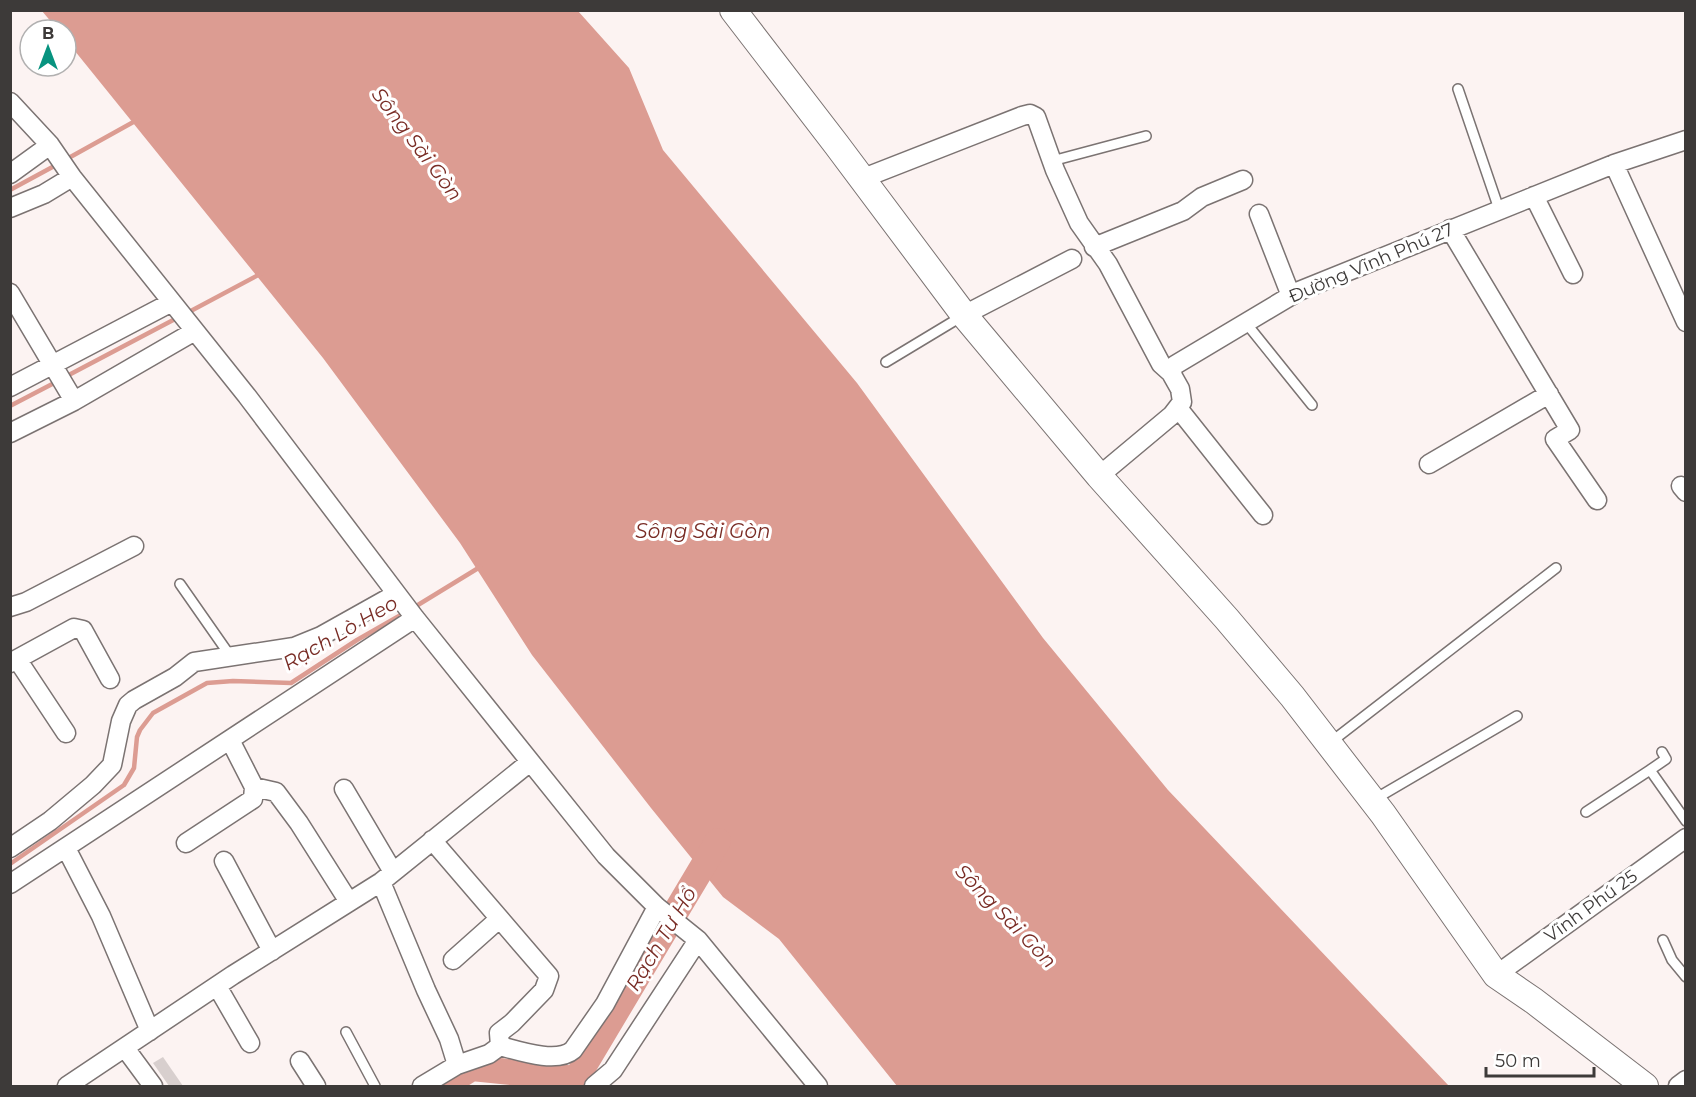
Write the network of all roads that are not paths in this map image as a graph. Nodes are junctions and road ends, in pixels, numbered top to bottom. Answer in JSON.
{"nodes":[{"id":1,"x":733,"y":10,"type":"edge"},
{"id":2,"x":1458,"y":89,"type":"dead end"},
{"id":3,"x":10,"y":102,"type":"edge"},
{"id":4,"x":1146,"y":136,"type":"dead end"},
{"id":5,"x":1686,"y":140,"type":"edge"},
{"id":6,"x":53,"y":150,"type":"junction"},
{"id":7,"x":1052,"y":161,"type":"junction"},
{"id":8,"x":1614,"y":164,"type":"junction"},
{"id":9,"x":70,"y":173,"type":"junction"},
{"id":10,"x":10,"y":174,"type":"edge"},
{"id":11,"x":861,"y":179,"type":"junction"},
{"id":12,"x":1243,"y":180,"type":"dead end"},
{"id":13,"x":1534,"y":196,"type":"junction"},
{"id":14,"x":10,"y":208,"type":"edge"},
{"id":15,"x":1499,"y":209,"type":"junction"},
{"id":16,"x":1259,"y":214,"type":"dead end"},
{"id":17,"x":1450,"y":229,"type":"junction"},
{"id":18,"x":1094,"y":247,"type":"junction"},
{"id":19,"x":1071,"y":259,"type":"dead end"},
{"id":20,"x":1573,"y":274,"type":"dead end"},
{"id":21,"x":10,"y":293,"type":"edge"},
{"id":22,"x":1291,"y":296,"type":"junction"},
{"id":23,"x":174,"y":305,"type":"junction"},
{"id":24,"x":964,"y":315,"type":"junction"},
{"id":25,"x":1686,"y":322,"type":"edge"},
{"id":26,"x":1246,"y":323,"type":"junction"},
{"id":27,"x":192,"y":327,"type":"junction"},
{"id":28,"x":886,"y":362,"type":"dead end"},
{"id":29,"x":55,"y":368,"type":"junction"},
{"id":30,"x":1171,"y":373,"type":"junction"},
{"id":31,"x":10,"y":387,"type":"edge"},
{"id":32,"x":70,"y":394,"type":"junction"},
{"id":33,"x":1549,"y":394,"type":"junction"},
{"id":34,"x":1311,"y":405,"type":"dead end"},
{"id":35,"x":1178,"y":408,"type":"junction"},
{"id":36,"x":10,"y":433,"type":"edge"},
{"id":37,"x":1429,"y":465,"type":"dead end"},
{"id":38,"x":1099,"y":476,"type":"junction"},
{"id":39,"x":1597,"y":500,"type":"dead end"},
{"id":40,"x":1263,"y":515,"type":"dead end"},
{"id":41,"x":134,"y":546,"type":"dead end"},
{"id":42,"x":1556,"y":568,"type":"dead end"},
{"id":43,"x":180,"y":584,"type":"dead end"},
{"id":44,"x":400,"y":598,"type":"junction"},
{"id":45,"x":10,"y":607,"type":"edge"},
{"id":46,"x":415,"y":618,"type":"junction"},
{"id":47,"x":231,"y":657,"type":"junction"},
{"id":48,"x":14,"y":661,"type":"edge"},
{"id":49,"x":111,"y":679,"type":"dead end"},
{"id":50,"x":1517,"y":716,"type":"dead end"},
{"id":51,"x":66,"y":733,"type":"dead end"},
{"id":52,"x":230,"y":740,"type":"junction"},
{"id":53,"x":1329,"y":743,"type":"junction"},
{"id":54,"x":1662,"y":752,"type":"dead end"},
{"id":55,"x":530,"y":762,"type":"junction"},
{"id":56,"x":1650,"y":770,"type":"junction"},
{"id":57,"x":254,"y":787,"type":"junction"},
{"id":58,"x":344,"y":789,"type":"dead end"},
{"id":59,"x":1373,"y":800,"type":"junction"},
{"id":60,"x":1586,"y":812,"type":"dead end"},
{"id":61,"x":1686,"y":821,"type":"edge"},
{"id":62,"x":1686,"y":838,"type":"edge"},
{"id":63,"x":432,"y":840,"type":"junction"},
{"id":64,"x":186,"y":843,"type":"dead end"},
{"id":65,"x":10,"y":848,"type":"edge"},
{"id":66,"x":66,"y":848,"type":"junction"},
{"id":67,"x":224,"y":861,"type":"dead end"},
{"id":68,"x":387,"y":877,"type":"junction"},
{"id":69,"x":10,"y":884,"type":"edge"},
{"id":70,"x":349,"y":902,"type":"junction"},
{"id":71,"x":661,"y":910,"type":"junction"},
{"id":72,"x":499,"y":919,"type":"junction"},
{"id":73,"x":694,"y":937,"type":"junction"},
{"id":74,"x":1664,"y":940,"type":"dead end"},
{"id":75,"x":272,"y":951,"type":"junction"},
{"id":76,"x":453,"y":960,"type":"dead end"},
{"id":77,"x":1496,"y":975,"type":"junction"},
{"id":78,"x":1686,"y":977,"type":"edge"},
{"id":79,"x":217,"y":986,"type":"junction"},
{"id":80,"x":150,"y":1031,"type":"junction"},
{"id":81,"x":346,"y":1032,"type":"dead end"},
{"id":82,"x":250,"y":1043,"type":"dead end"},
{"id":83,"x":500,"y":1046,"type":"junction"},
{"id":84,"x":125,"y":1048,"type":"junction"},
{"id":85,"x":300,"y":1061,"type":"dead end"},
{"id":86,"x":458,"y":1065,"type":"junction"},
{"id":87,"x":1686,"y":1080,"type":"edge"},
{"id":88,"x":68,"y":1086,"type":"edge"},
{"id":89,"x":153,"y":1086,"type":"edge"},
{"id":90,"x":316,"y":1086,"type":"edge"},
{"id":91,"x":375,"y":1086,"type":"edge"},
{"id":92,"x":422,"y":1086,"type":"edge"},
{"id":93,"x":594,"y":1086,"type":"edge"},
{"id":94,"x":818,"y":1086,"type":"edge"},
{"id":95,"x":1645,"y":1086,"type":"edge"},
{"id":96,"x":1678,"y":1086,"type":"edge"}],
"edges":[{"from":1,"to":11,"type":"street"},
{"from":2,"to":15,"type":"lane"},
{"from":3,"to":6,"type":"street"},
{"from":4,"to":7,"type":"lane"},
{"from":5,"to":8,"type":"street","name":"Đường Vĩnh Phú 27"},
{"from":6,"to":9,"type":"street"},
{"from":6,"to":10,"type":"street"},
{"from":7,"to":11,"type":"street"},
{"from":7,"to":18,"type":"street"},
{"from":8,"to":13,"type":"street","name":"Đường Vĩnh Phú 27"},
{"from":8,"to":25,"type":"street"},
{"from":9,"to":14,"type":"street"},
{"from":9,"to":23,"type":"street"},
{"from":11,"to":24,"type":"street"},
{"from":12,"to":18,"type":"street"},
{"from":13,"to":15,"type":"street","name":"Đường Vĩnh Phú 27"},
{"from":13,"to":20,"type":"street"},
{"from":15,"to":17,"type":"street","name":"Đường Vĩnh Phú 27"},
{"from":16,"to":22,"type":"street"},
{"from":17,"to":22,"type":"street","name":"Đường Vĩnh Phú 27"},
{"from":17,"to":33,"type":"street"},
{"from":18,"to":30,"type":"street"},
{"from":19,"to":24,"type":"street"},
{"from":21,"to":29,"type":"street"},
{"from":22,"to":26,"type":"street","name":"Đường Vĩnh Phú 27"},
{"from":23,"to":27,"type":"street"},
{"from":23,"to":29,"type":"street"},
{"from":24,"to":28,"type":"lane"},
{"from":24,"to":38,"type":"street"},
{"from":26,"to":30,"type":"street","name":"Đường Vĩnh Phú 27"},
{"from":26,"to":34,"type":"lane"},
{"from":27,"to":32,"type":"street"},
{"from":27,"to":44,"type":"street"},
{"from":29,"to":31,"type":"street"},
{"from":29,"to":32,"type":"street"},
{"from":30,"to":35,"type":"street"},
{"from":32,"to":36,"type":"street"},
{"from":33,"to":37,"type":"street"},
{"from":33,"to":39,"type":"street"},
{"from":35,"to":38,"type":"street"},
{"from":35,"to":40,"type":"street"},
{"from":38,"to":53,"type":"street"},
{"from":41,"to":45,"type":"street"},
{"from":42,"to":53,"type":"lane"},
{"from":43,"to":47,"type":"lane"},
{"from":44,"to":46,"type":"street"},
{"from":44,"to":47,"type":"street"},
{"from":46,"to":52,"type":"street"},
{"from":46,"to":55,"type":"street"},
{"from":47,"to":65,"type":"street"},
{"from":48,"to":49,"type":"street"},
{"from":48,"to":51,"type":"street"},
{"from":50,"to":59,"type":"lane"},
{"from":52,"to":57,"type":"street"},
{"from":52,"to":66,"type":"street"},
{"from":53,"to":59,"type":"street"},
{"from":54,"to":56,"type":"lane"},
{"from":55,"to":63,"type":"street"},
{"from":55,"to":71,"type":"street"},
{"from":56,"to":60,"type":"lane"},
{"from":56,"to":61,"type":"lane"},
{"from":57,"to":64,"type":"street"},
{"from":57,"to":70,"type":"street"},
{"from":58,"to":68,"type":"street"},
{"from":59,"to":77,"type":"street"},
{"from":62,"to":77,"type":"street","name":"Vĩnh Phú 25"},
{"from":63,"to":68,"type":"street"},
{"from":63,"to":72,"type":"street"},
{"from":66,"to":69,"type":"street"},
{"from":66,"to":80,"type":"street"},
{"from":67,"to":75,"type":"street"},
{"from":68,"to":70,"type":"street"},
{"from":68,"to":86,"type":"street"},
{"from":70,"to":75,"type":"street"},
{"from":71,"to":73,"type":"street"},
{"from":71,"to":83,"type":"street"},
{"from":72,"to":76,"type":"street"},
{"from":72,"to":83,"type":"street"},
{"from":73,"to":93,"type":"street"},
{"from":73,"to":94,"type":"street"},
{"from":74,"to":78,"type":"lane"},
{"from":75,"to":79,"type":"street"},
{"from":77,"to":95,"type":"street"},
{"from":79,"to":80,"type":"street"},
{"from":79,"to":82,"type":"street"},
{"from":80,"to":84,"type":"street"},
{"from":81,"to":91,"type":"lane"},
{"from":83,"to":86,"type":"street"},
{"from":84,"to":88,"type":"street"},
{"from":84,"to":89,"type":"street"},
{"from":85,"to":90,"type":"street"},
{"from":86,"to":92,"type":"street"},
{"from":87,"to":96,"type":"street"}]}
